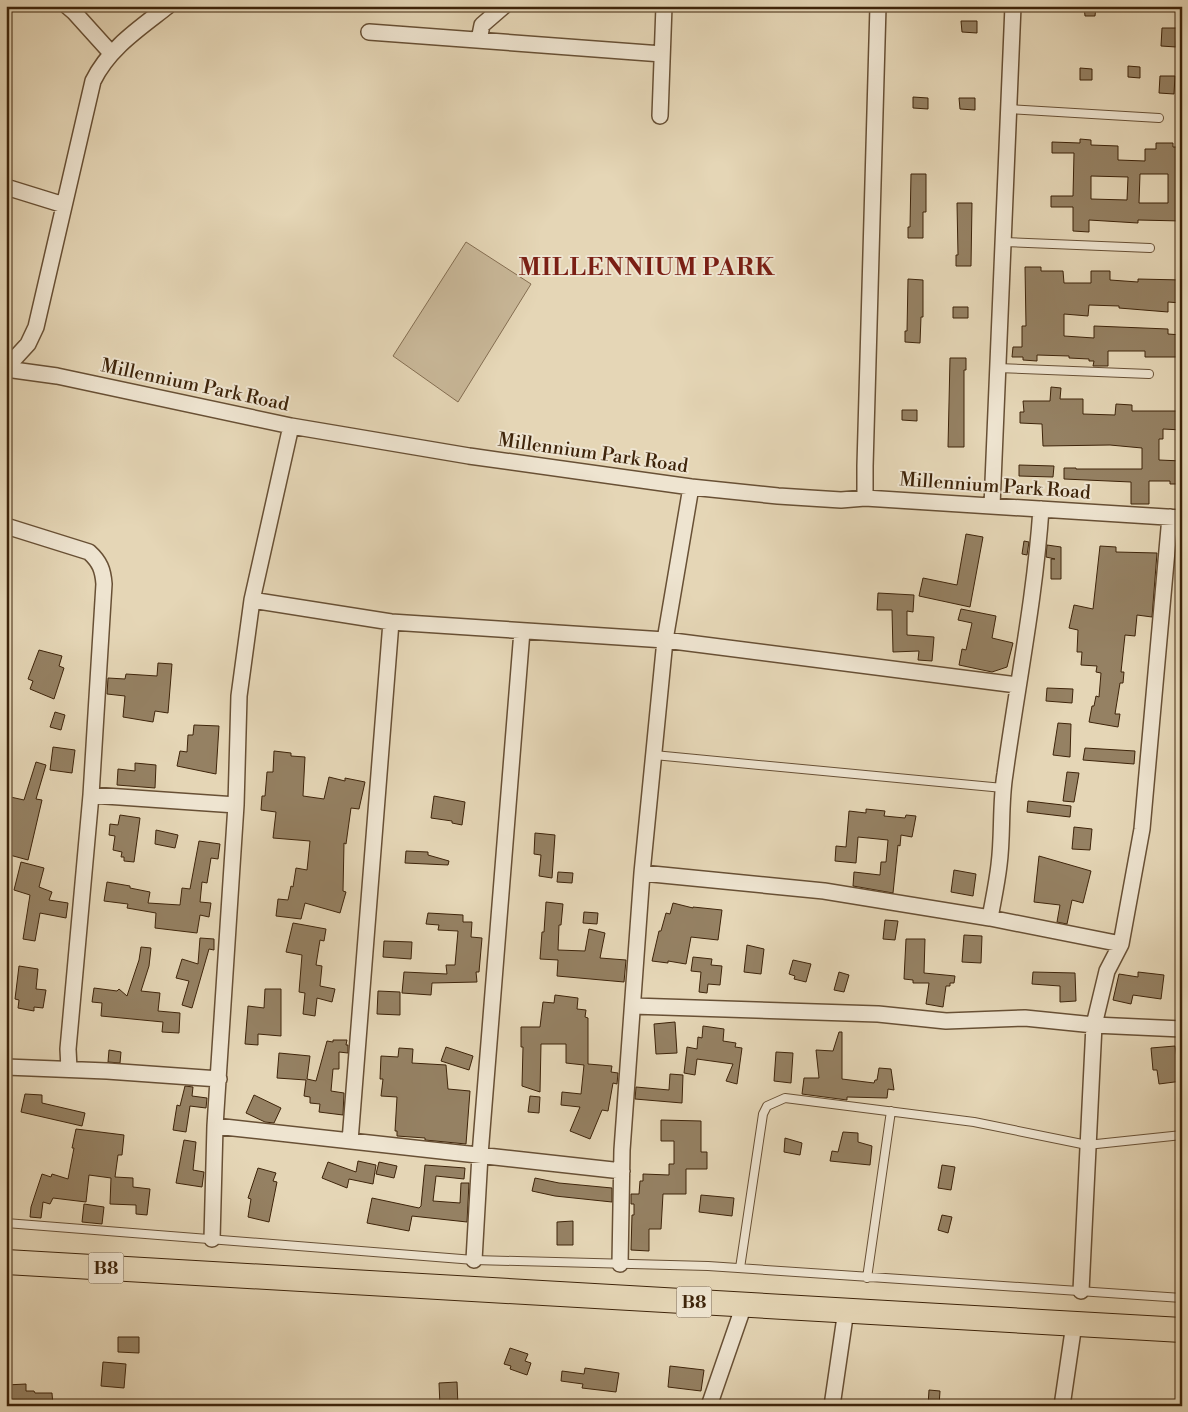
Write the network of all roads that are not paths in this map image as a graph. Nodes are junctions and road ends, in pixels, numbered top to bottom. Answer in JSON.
{"nodes":[{"id":1,"x":66,"y":6,"type":"edge"},
{"id":2,"x":168,"y":6,"type":"edge"},
{"id":3,"x":504,"y":6,"type":"edge"},
{"id":4,"x":664,"y":6,"type":"edge"},
{"id":5,"x":878,"y":6,"type":"edge"},
{"id":6,"x":1013,"y":6,"type":"edge"},
{"id":7,"x":369,"y":32,"type":"dead end"},
{"id":8,"x":479,"y":40,"type":"junction"},
{"id":9,"x":111,"y":53,"type":"junction"},
{"id":10,"x":662,"y":54,"type":"junction"},
{"id":11,"x":1009,"y":109,"type":"junction"},
{"id":12,"x":660,"y":116,"type":"dead end"},
{"id":13,"x":1159,"y":118,"type":"dead end"},
{"id":14,"x":6,"y":187,"type":"edge"},
{"id":15,"x":64,"y":205,"type":"junction"},
{"id":16,"x":1003,"y":242,"type":"junction"},
{"id":17,"x":1150,"y":248,"type":"dead end"},
{"id":18,"x":6,"y":368,"type":"edge"},
{"id":19,"x":997,"y":368,"type":"junction"},
{"id":20,"x":1149,"y":374,"type":"dead end"},
{"id":21,"x":291,"y":426,"type":"junction"},
{"id":22,"x":691,"y":487,"type":"junction"},
{"id":23,"x":865,"y":498,"type":"junction"},
{"id":24,"x":992,"y":506,"type":"junction"},
{"id":25,"x":1041,"y":509,"type":"junction"},
{"id":26,"x":1176,"y":517,"type":"edge"},
{"id":27,"x":6,"y":526,"type":"edge"},
{"id":28,"x":252,"y":600,"type":"junction"},
{"id":29,"x":391,"y":622,"type":"junction"},
{"id":30,"x":522,"y":630,"type":"junction"},
{"id":31,"x":666,"y":640,"type":"junction"},
{"id":32,"x":1017,"y":685,"type":"junction"},
{"id":33,"x":654,"y":755,"type":"junction"},
{"id":34,"x":1003,"y":788,"type":"junction"},
{"id":35,"x":91,"y":795,"type":"junction"},
{"id":36,"x":236,"y":805,"type":"junction"},
{"id":37,"x":642,"y":873,"type":"junction"},
{"id":38,"x":990,"y":918,"type":"junction"},
{"id":39,"x":1121,"y":944,"type":"junction"},
{"id":40,"x":633,"y":1006,"type":"junction"},
{"id":41,"x":1094,"y":1025,"type":"junction"},
{"id":42,"x":1182,"y":1029,"type":"edge"},
{"id":43,"x":6,"y":1067,"type":"edge"},
{"id":44,"x":69,"y":1070,"type":"junction"},
{"id":45,"x":219,"y":1079,"type":"junction"},
{"id":46,"x":891,"y":1111,"type":"junction"},
{"id":47,"x":215,"y":1126,"type":"junction"},
{"id":48,"x":1182,"y":1135,"type":"edge"},
{"id":49,"x":350,"y":1141,"type":"junction"},
{"id":50,"x":1087,"y":1144,"type":"junction"},
{"id":51,"x":480,"y":1155,"type":"junction"},
{"id":52,"x":622,"y":1171,"type":"junction"},
{"id":53,"x":6,"y":1223,"type":"edge"},
{"id":54,"x":212,"y":1239,"type":"junction"},
{"id":55,"x":474,"y":1260,"type":"junction"},
{"id":56,"x":6,"y":1262,"type":"edge"},
{"id":57,"x":620,"y":1264,"type":"junction"},
{"id":58,"x":740,"y":1268,"type":"junction"},
{"id":59,"x":867,"y":1278,"type":"junction"},
{"id":60,"x":1081,"y":1291,"type":"junction"},
{"id":61,"x":1182,"y":1298,"type":"edge"},
{"id":62,"x":744,"y":1305,"type":"junction"},
{"id":63,"x":846,"y":1310,"type":"junction"},
{"id":64,"x":1074,"y":1324,"type":"junction"},
{"id":65,"x":1182,"y":1330,"type":"edge"},
{"id":66,"x":709,"y":1406,"type":"edge"},
{"id":67,"x":832,"y":1406,"type":"edge"},
{"id":68,"x":1062,"y":1406,"type":"edge"}],
"edges":[{"from":1,"to":9,"type":"street"},
{"from":2,"to":9,"type":"street"},
{"from":3,"to":8,"type":"street"},
{"from":4,"to":10,"type":"street"},
{"from":5,"to":23,"type":"street"},
{"from":6,"to":11,"type":"street"},
{"from":7,"to":8,"type":"street"},
{"from":8,"to":10,"type":"street"},
{"from":9,"to":15,"type":"street"},
{"from":10,"to":12,"type":"street"},
{"from":11,"to":13,"type":"lane"},
{"from":11,"to":16,"type":"street"},
{"from":14,"to":15,"type":"street"},
{"from":15,"to":18,"type":"street"},
{"from":16,"to":17,"type":"lane"},
{"from":16,"to":19,"type":"street"},
{"from":18,"to":21,"type":"street","name":"Millennium Park Road"},
{"from":19,"to":20,"type":"lane"},
{"from":19,"to":24,"type":"street"},
{"from":21,"to":22,"type":"street","name":"Millennium Park Road"},
{"from":21,"to":28,"type":"street"},
{"from":22,"to":23,"type":"street","name":"Millennium Park Road"},
{"from":22,"to":31,"type":"street"},
{"from":23,"to":24,"type":"street","name":"Millennium Park Road"},
{"from":24,"to":25,"type":"street","name":"Millennium Park Road"},
{"from":25,"to":26,"type":"street","name":"Millennium Park Road"},
{"from":25,"to":32,"type":"street"},
{"from":26,"to":39,"type":"street"},
{"from":27,"to":35,"type":"street"},
{"from":28,"to":29,"type":"street"},
{"from":28,"to":36,"type":"street"},
{"from":29,"to":30,"type":"street"},
{"from":29,"to":49,"type":"street"},
{"from":30,"to":31,"type":"street"},
{"from":30,"to":51,"type":"street"},
{"from":31,"to":32,"type":"street"},
{"from":31,"to":33,"type":"street"},
{"from":32,"to":34,"type":"street"},
{"from":33,"to":34,"type":"lane"},
{"from":33,"to":37,"type":"street"},
{"from":34,"to":38,"type":"street"},
{"from":35,"to":36,"type":"street"},
{"from":35,"to":44,"type":"street"},
{"from":36,"to":45,"type":"street"},
{"from":37,"to":38,"type":"street"},
{"from":37,"to":40,"type":"street"},
{"from":38,"to":39,"type":"street"},
{"from":39,"to":41,"type":"street"},
{"from":40,"to":41,"type":"street"},
{"from":40,"to":52,"type":"street"},
{"from":41,"to":42,"type":"street"},
{"from":41,"to":50,"type":"street"},
{"from":43,"to":44,"type":"street"},
{"from":44,"to":45,"type":"street"},
{"from":45,"to":47,"type":"street"},
{"from":46,"to":50,"type":"lane"},
{"from":46,"to":58,"type":"lane"},
{"from":46,"to":59,"type":"lane"},
{"from":47,"to":49,"type":"street"},
{"from":47,"to":54,"type":"street"},
{"from":48,"to":50,"type":"lane"},
{"from":49,"to":51,"type":"street"},
{"from":50,"to":60,"type":"street"},
{"from":51,"to":52,"type":"street"},
{"from":51,"to":55,"type":"street"},
{"from":52,"to":57,"type":"street"},
{"from":53,"to":54,"type":"lane"},
{"from":54,"to":55,"type":"lane"},
{"from":55,"to":57,"type":"lane"},
{"from":56,"to":62,"type":"highway","number":"B8"},
{"from":57,"to":58,"type":"lane"},
{"from":58,"to":59,"type":"lane"},
{"from":59,"to":60,"type":"lane"},
{"from":60,"to":61,"type":"lane"},
{"from":62,"to":63,"type":"highway","number":"B8"},
{"from":62,"to":66,"type":"street"},
{"from":63,"to":64,"type":"highway","number":"B8"},
{"from":63,"to":67,"type":"street"},
{"from":64,"to":65,"type":"highway","number":"B8"},
{"from":64,"to":68,"type":"street"}]}
